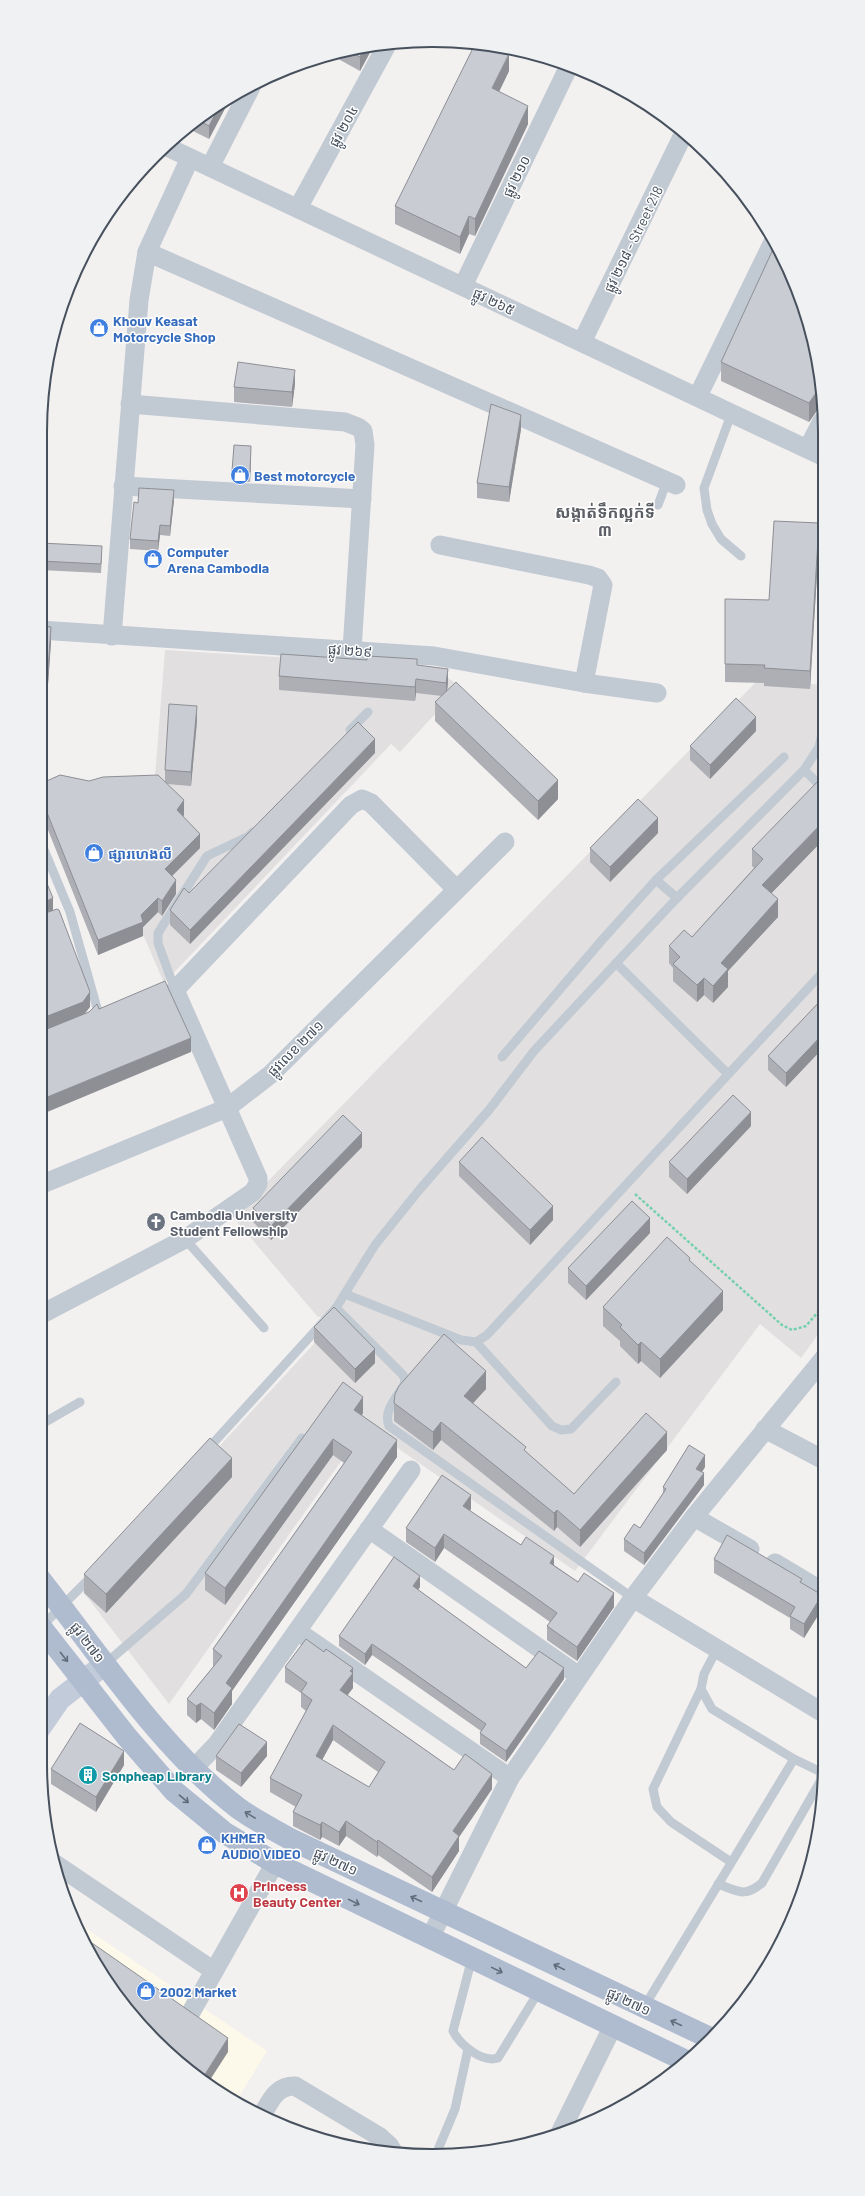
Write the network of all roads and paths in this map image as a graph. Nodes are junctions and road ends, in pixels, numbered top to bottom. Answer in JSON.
{"nodes":[{"id":1,"x":384,"y":50,"type":"edge"},
{"id":2,"x":567,"y":71,"type":"edge"},
{"id":3,"x":247,"y":95,"type":"edge"},
{"id":4,"x":682,"y":139,"type":"edge"},
{"id":5,"x":172,"y":149,"type":"edge"},
{"id":6,"x":190,"y":158,"type":"junction"},
{"id":7,"x":210,"y":167,"type":"junction"},
{"id":8,"x":298,"y":208,"type":"junction"},
{"id":9,"x":770,"y":248,"type":"edge"},
{"id":10,"x":147,"y":252,"type":"junction"},
{"id":11,"x":463,"y":286,"type":"junction"},
{"id":12,"x":582,"y":342,"type":"junction"},
{"id":13,"x":698,"y":396,"type":"junction"},
{"id":14,"x":130,"y":404,"type":"junction"},
{"id":15,"x":732,"y":412,"type":"junction"},
{"id":16,"x":818,"y":439,"type":"edge"},
{"id":17,"x":815,"y":452,"type":"edge"},
{"id":18,"x":672,"y":483,"type":"joint"},
{"id":19,"x":123,"y":486,"type":"junction"},
{"id":20,"x":362,"y":499,"type":"junction"},
{"id":21,"x":658,"y":505,"type":"dead end"},
{"id":22,"x":440,"y":545,"type":"dead end"},
{"id":23,"x":741,"y":556,"type":"dead end"},
{"id":24,"x":47,"y":631,"type":"edge"},
{"id":25,"x":112,"y":636,"type":"junction"},
{"id":26,"x":352,"y":650,"type":"junction"},
{"id":27,"x":584,"y":683,"type":"junction"},
{"id":28,"x":657,"y":693,"type":"dead end"},
{"id":29,"x":368,"y":712,"type":"dead end"},
{"id":30,"x":346,"y":735,"type":"edge"},
{"id":31,"x":818,"y":749,"type":"edge"},
{"id":32,"x":784,"y":757,"type":"dead end"},
{"id":33,"x":804,"y":770,"type":"junction"},
{"id":34,"x":818,"y":783,"type":"edge"},
{"id":35,"x":260,"y":824,"type":"edge"},
{"id":36,"x":505,"y":842,"type":"dead end"},
{"id":37,"x":47,"y":860,"type":"edge"},
{"id":38,"x":656,"y":880,"type":"junction"},
{"id":39,"x":456,"y":889,"type":"junction"},
{"id":40,"x":677,"y":898,"type":"junction"},
{"id":41,"x":616,"y":963,"type":"junction"},
{"id":42,"x":818,"y":977,"type":"edge"},
{"id":43,"x":176,"y":990,"type":"junction"},
{"id":44,"x":87,"y":1021,"type":"edge"},
{"id":45,"x":502,"y":1057,"type":"dead end"},
{"id":46,"x":728,"y":1074,"type":"junction"},
{"id":47,"x":227,"y":1108,"type":"junction"},
{"id":48,"x":47,"y":1182,"type":"edge"},
{"id":49,"x":625,"y":1185,"type":"junction"},
{"id":50,"x":185,"y":1239,"type":"junction"},
{"id":51,"x":345,"y":1294,"type":"junction"},
{"id":52,"x":336,"y":1308,"type":"junction"},
{"id":53,"x":47,"y":1312,"type":"edge"},
{"id":54,"x":818,"y":1312,"type":"edge"},
{"id":55,"x":264,"y":1328,"type":"dead end"},
{"id":56,"x":476,"y":1342,"type":"junction"},
{"id":57,"x":818,"y":1365,"type":"edge"},
{"id":58,"x":616,"y":1382,"type":"dead end"},
{"id":59,"x":80,"y":1402,"type":"dead end"},
{"id":60,"x":47,"y":1421,"type":"edge"},
{"id":61,"x":765,"y":1429,"type":"junction"},
{"id":62,"x":302,"y":1438,"type":"edge"},
{"id":63,"x":202,"y":1456,"type":"edge"},
{"id":64,"x":818,"y":1457,"type":"edge"},
{"id":65,"x":411,"y":1470,"type":"dead end"},
{"id":66,"x":694,"y":1517,"type":"junction"},
{"id":67,"x":369,"y":1529,"type":"junction"},
{"id":68,"x":100,"y":1567,"type":"edge"},
{"id":69,"x":47,"y":1588,"type":"edge"},
{"id":70,"x":818,"y":1588,"type":"edge"},
{"id":71,"x":633,"y":1598,"type":"junction"},
{"id":72,"x":62,"y":1607,"type":"junction"},
{"id":73,"x":47,"y":1621,"type":"edge"},
{"id":74,"x":297,"y":1631,"type":"junction"},
{"id":75,"x":47,"y":1636,"type":"edge"},
{"id":76,"x":717,"y":1648,"type":"junction"},
{"id":77,"x":105,"y":1664,"type":"junction"},
{"id":78,"x":579,"y":1676,"type":"junction"},
{"id":79,"x":82,"y":1681,"type":"junction"},
{"id":80,"x":701,"y":1689,"type":"junction"},
{"id":81,"x":818,"y":1710,"type":"edge"},
{"id":82,"x":47,"y":1718,"type":"edge"},
{"id":83,"x":794,"y":1759,"type":"junction"},
{"id":84,"x":193,"y":1769,"type":"junction"},
{"id":85,"x":818,"y":1770,"type":"edge"},
{"id":86,"x":510,"y":1778,"type":"junction"},
{"id":87,"x":817,"y":1787,"type":"edge"},
{"id":88,"x":731,"y":1862,"type":"junction"},
{"id":89,"x":275,"y":1863,"type":"junction"},
{"id":90,"x":61,"y":1868,"type":"edge"},
{"id":91,"x":718,"y":1884,"type":"junction"},
{"id":92,"x":443,"y":1912,"type":"junction"},
{"id":93,"x":430,"y":1938,"type":"junction"},
{"id":94,"x":472,"y":1958,"type":"junction"},
{"id":95,"x":214,"y":1971,"type":"junction"},
{"id":96,"x":539,"y":1991,"type":"junction"},
{"id":97,"x":643,"y":2008,"type":"junction"},
{"id":98,"x":190,"y":2014,"type":"edge"},
{"id":99,"x":613,"y":2026,"type":"junction"},
{"id":100,"x":705,"y":2036,"type":"edge"},
{"id":101,"x":468,"y":2049,"type":"junction"},
{"id":102,"x":680,"y":2058,"type":"edge"},
{"id":103,"x":265,"y":2110,"type":"edge"},
{"id":104,"x":563,"y":2126,"type":"edge"},
{"id":105,"x":391,"y":2147,"type":"edge"},
{"id":106,"x":438,"y":2149,"type":"edge"}],
"edges":[{"from":1,"to":8,"type":"street","name":"ផ្លូវ ២០៤"},
{"from":2,"to":11,"type":"street","name":"ផ្លូវ ២១០"},
{"from":3,"to":7,"type":"street"},
{"from":4,"to":12,"type":"street","name":"ផ្លូវ ២១៨ - Street 218"},
{"from":5,"to":6,"type":"street","name":"ផ្លូវ ២៦៥"},
{"from":6,"to":7,"type":"street","name":"ផ្លូវ ២៦៥"},
{"from":6,"to":10,"type":"street"},
{"from":7,"to":8,"type":"street","name":"ផ្លូវ ២៦៥"},
{"from":8,"to":11,"type":"street","name":"ផ្លូវ ២៦៥"},
{"from":9,"to":13,"type":"street"},
{"from":10,"to":14,"type":"street"},
{"from":10,"to":18,"type":"street"},
{"from":11,"to":12,"type":"street","name":"ផ្លូវ ២៦៥"},
{"from":12,"to":13,"type":"street","name":"ផ្លូវ ២៦៥"},
{"from":13,"to":15,"type":"street","name":"ផ្លូវ ២៦៥"},
{"from":14,"to":19,"type":"street"},
{"from":14,"to":20,"type":"street"},
{"from":15,"to":17,"type":"street","name":"ផ្លូវ ២៦៥"},
{"from":15,"to":23,"type":"lane"},
{"from":16,"to":17,"type":"street"},
{"from":18,"to":21,"type":"lane"},
{"from":19,"to":20,"type":"street"},
{"from":19,"to":25,"type":"street"},
{"from":20,"to":26,"type":"street"},
{"from":22,"to":27,"type":"street"},
{"from":24,"to":25,"type":"street","name":"ផ្លូវ ២៦៩"},
{"from":25,"to":26,"type":"street","name":"ផ្លូវ ២៦៩"},
{"from":26,"to":27,"type":"street","name":"ផ្លូវ ២៦៩"},
{"from":27,"to":28,"type":"street","name":"ផ្លូវ ២៦៩"},
{"from":29,"to":30,"type":"lane"},
{"from":31,"to":33,"type":"lane"},
{"from":32,"to":38,"type":"lane"},
{"from":33,"to":34,"type":"lane"},
{"from":33,"to":40,"type":"lane"},
{"from":35,"to":43,"type":"lane"},
{"from":36,"to":39,"type":"street","name":"ផ្លូវលេខ ២៧១"},
{"from":37,"to":44,"type":"lane"},
{"from":38,"to":40,"type":"lane"},
{"from":38,"to":45,"type":"lane"},
{"from":39,"to":43,"type":"street"},
{"from":39,"to":47,"type":"street","name":"ផ្លូវលេខ ២៧១"},
{"from":40,"to":41,"type":"lane"},
{"from":41,"to":46,"type":"lane"},
{"from":41,"to":51,"type":"lane"},
{"from":42,"to":46,"type":"lane"},
{"from":43,"to":47,"type":"street"},
{"from":46,"to":49,"type":"lane"},
{"from":47,"to":48,"type":"street","name":"ផ្លូវលេខ ២៧១"},
{"from":47,"to":50,"type":"street"},
{"from":49,"to":54,"type":"path"},
{"from":49,"to":56,"type":"lane"},
{"from":50,"to":53,"type":"street"},
{"from":50,"to":55,"type":"lane"},
{"from":51,"to":52,"type":"lane"},
{"from":51,"to":56,"type":"lane"},
{"from":52,"to":63,"type":"lane"},
{"from":52,"to":71,"type":"lane"},
{"from":56,"to":58,"type":"lane"},
{"from":57,"to":61,"type":"street"},
{"from":59,"to":60,"type":"lane"},
{"from":61,"to":64,"type":"street"},
{"from":61,"to":66,"type":"street"},
{"from":62,"to":77,"type":"lane"},
{"from":65,"to":67,"type":"street"},
{"from":66,"to":70,"type":"street"},
{"from":66,"to":71,"type":"street"},
{"from":67,"to":74,"type":"street"},
{"from":67,"to":78,"type":"street"},
{"from":68,"to":72,"type":"lane"},
{"from":69,"to":72,"type":"main road","name":"ផ្លូវ ២៧១"},
{"from":71,"to":76,"type":"street"},
{"from":71,"to":78,"type":"street"},
{"from":72,"to":73,"type":"lane"},
{"from":72,"to":77,"type":"main road","name":"ផ្លូវ ២៧១"},
{"from":74,"to":84,"type":"street"},
{"from":74,"to":86,"type":"street"},
{"from":75,"to":79,"type":"main road","name":"ផ្លូវ ២៧១","one_way":true},
{"from":76,"to":80,"type":"lane"},
{"from":76,"to":81,"type":"street"},
{"from":77,"to":79,"type":"street"},
{"from":77,"to":84,"type":"main road","name":"ផ្លូវ ២៧១"},
{"from":78,"to":86,"type":"street"},
{"from":79,"to":82,"type":"street"},
{"from":79,"to":89,"type":"main road","name":"ផ្លូវ ២៧១","one_way":true},
{"from":80,"to":83,"type":"lane"},
{"from":80,"to":88,"type":"lane"},
{"from":83,"to":85,"type":"lane"},
{"from":83,"to":88,"type":"lane"},
{"from":92,"to":84,"type":"main road","name":"ផ្លូវ ២៧១","one_way":true},
{"from":86,"to":92,"type":"street"},
{"from":87,"to":91,"type":"lane"},
{"from":88,"to":91,"type":"lane"},
{"from":89,"to":93,"type":"main road","name":"ផ្លូវ ២៧១","one_way":true},
{"from":89,"to":95,"type":"street"},
{"from":90,"to":95,"type":"street"},
{"from":91,"to":97,"type":"lane"},
{"from":92,"to":93,"type":"street"},
{"from":97,"to":92,"type":"main road","name":"ផ្លូវ ២៧១","one_way":true},
{"from":93,"to":94,"type":"main road","name":"ផ្លូវ ២៧១"},
{"from":94,"to":96,"type":"main road","name":"ផ្លូវ ២៧១","one_way":true},
{"from":94,"to":101,"type":"lane"},
{"from":95,"to":98,"type":"street"},
{"from":96,"to":99,"type":"main road","name":"ផ្លូវ ២៧១"},
{"from":96,"to":101,"type":"lane"},
{"from":100,"to":97,"type":"main road","name":"ផ្លូវ ២៧១","one_way":true},
{"from":99,"to":102,"type":"main road","name":"ផ្លូវ ២៧១"},
{"from":99,"to":104,"type":"street"},
{"from":101,"to":106,"type":"lane"},
{"from":103,"to":105,"type":"street"}]}
